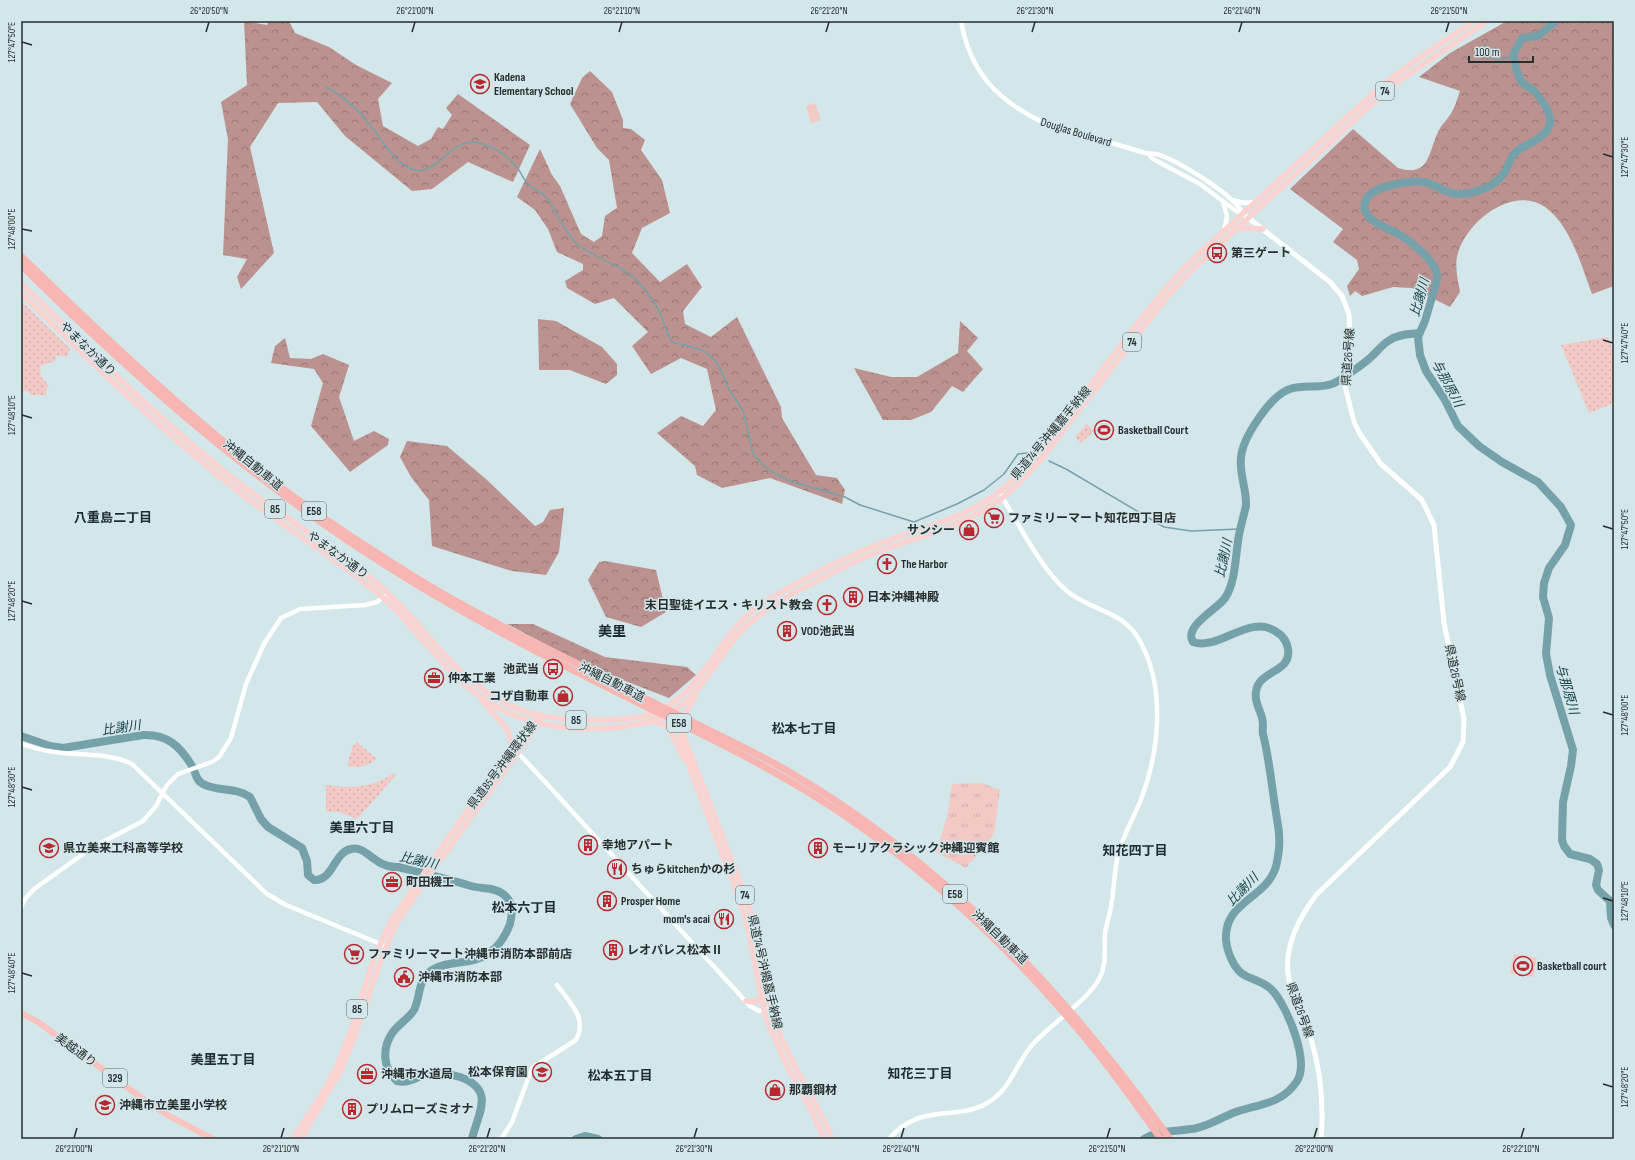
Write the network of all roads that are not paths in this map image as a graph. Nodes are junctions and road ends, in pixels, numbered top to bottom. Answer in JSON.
{"nodes":[{"id":1,"x":961,"y":21,"type":"edge"},
{"id":2,"x":1474,"y":21,"type":"edge"},
{"id":3,"x":1487,"y":21,"type":"edge"},
{"id":4,"x":1146,"y":153,"type":"junction"},
{"id":5,"x":1231,"y":200,"type":"junction"},
{"id":6,"x":1223,"y":202,"type":"junction"},
{"id":7,"x":1254,"y":202,"type":"junction"},
{"id":8,"x":1242,"y":213,"type":"junction"},
{"id":9,"x":1248,"y":217,"type":"junction"},
{"id":10,"x":1263,"y":229,"type":"junction"},
{"id":11,"x":1234,"y":230,"type":"junction"},
{"id":12,"x":1224,"y":232,"type":"junction"},
{"id":13,"x":21,"y":256,"type":"edge"},
{"id":14,"x":21,"y":265,"type":"edge"},
{"id":15,"x":21,"y":283,"type":"edge"},
{"id":16,"x":21,"y":293,"type":"edge"},
{"id":17,"x":240,"y":483,"type":"junction"},
{"id":18,"x":235,"y":489,"type":"junction"},
{"id":19,"x":999,"y":492,"type":"junction"},
{"id":20,"x":1002,"y":498,"type":"junction"},
{"id":21,"x":388,"y":593,"type":"junction"},
{"id":22,"x":382,"y":597,"type":"junction"},
{"id":23,"x":697,"y":692,"type":"junction"},
{"id":24,"x":480,"y":698,"type":"junction"},
{"id":25,"x":649,"y":705,"type":"junction"},
{"id":26,"x":669,"y":706,"type":"junction"},
{"id":27,"x":672,"y":712,"type":"junction"},
{"id":28,"x":540,"y":716,"type":"junction"},
{"id":29,"x":649,"y":721,"type":"junction"},
{"id":30,"x":536,"y":723,"type":"junction"},
{"id":31,"x":21,"y":744,"type":"edge"},
{"id":32,"x":687,"y":745,"type":"junction"},
{"id":33,"x":516,"y":754,"type":"junction"},
{"id":34,"x":508,"y":755,"type":"junction"},
{"id":35,"x":693,"y":778,"type":"junction"},
{"id":36,"x":163,"y":794,"type":"junction"},
{"id":37,"x":21,"y":907,"type":"edge"},
{"id":38,"x":380,"y":943,"type":"junction"},
{"id":39,"x":386,"y":946,"type":"junction"},
{"id":40,"x":557,"y":985,"type":"dead end"},
{"id":41,"x":760,"y":997,"type":"junction"},
{"id":42,"x":746,"y":1001,"type":"junction"},
{"id":43,"x":770,"y":1008,"type":"junction"},
{"id":44,"x":764,"y":1010,"type":"junction"},
{"id":45,"x":21,"y":1013,"type":"edge"},
{"id":46,"x":1146,"y":1112,"type":"junction"},
{"id":47,"x":212,"y":1139,"type":"edge"},
{"id":48,"x":293,"y":1139,"type":"edge"},
{"id":49,"x":301,"y":1139,"type":"edge"},
{"id":50,"x":501,"y":1139,"type":"edge"},
{"id":51,"x":824,"y":1139,"type":"edge"},
{"id":52,"x":832,"y":1139,"type":"edge"},
{"id":53,"x":889,"y":1139,"type":"edge"},
{"id":54,"x":1161,"y":1139,"type":"edge"},
{"id":55,"x":1170,"y":1139,"type":"edge"},
{"id":56,"x":1321,"y":1139,"type":"edge"}],
"edges":[{"from":1,"to":4,"type":"street","name":"Douglas Boulevard"},
{"from":2,"to":7,"type":"main road","name":"県道74号沖縄嘉手納線","number":"74"},
{"from":3,"to":9,"type":"main road","number":"74"},
{"from":4,"to":5,"type":"street","name":"Douglas Boulevard"},
{"from":4,"to":6,"type":"street","name":"Douglas Boulevard"},
{"from":5,"to":7,"type":"street","name":"Douglas Boulevard"},
{"from":5,"to":8,"type":"street","name":"Douglas Boulevard"},
{"from":6,"to":8,"type":"street","name":"Douglas Boulevard"},
{"from":6,"to":12,"type":"street"},
{"from":7,"to":8,"type":"main road","name":"県道74号沖縄嘉手納線","number":"74"},
{"from":8,"to":9,"type":"main road","name":"県道26号線"},
{"from":8,"to":12,"type":"main road","name":"県道74号沖縄嘉手納線","number":"74"},
{"from":9,"to":10,"type":"main road","name":"県道26号線"},
{"from":9,"to":11,"type":"main road","name":"県道74号沖縄嘉手納線","number":"74"},
{"from":10,"to":11,"type":"main road"},
{"from":10,"to":56,"type":"main road","name":"県道26号線"},
{"from":11,"to":20,"type":"main road","name":"県道74号沖縄嘉手納線","number":"74"},
{"from":12,"to":19,"type":"main road","name":"県道74号沖縄嘉手納線","number":"74"},
{"from":13,"to":25,"type":"highway","name":"沖縄自動車道","number":"E58"},
{"from":14,"to":25,"type":"highway","name":"沖縄自動車道","number":"E58"},
{"from":15,"to":17,"type":"main road","name":"やまなか通り","number":"85"},
{"from":16,"to":18,"type":"main road","name":"やまなか通り","number":"85"},
{"from":17,"to":18,"type":"main road"},
{"from":17,"to":21,"type":"main road","name":"やまなか通り","number":"85"},
{"from":18,"to":22,"type":"main road","name":"やまなか通り","number":"85"},
{"from":19,"to":20,"type":"street"},
{"from":19,"to":26,"type":"main road","name":"県道74号沖縄嘉手納線","number":"74"},
{"from":20,"to":23,"type":"main road","name":"県道74号沖縄嘉手納線","number":"74"},
{"from":20,"to":53,"type":"street"},
{"from":21,"to":22,"type":"street"},
{"from":21,"to":28,"type":"main road","name":"やまなか通り","number":"85"},
{"from":22,"to":24,"type":"main road","name":"やまなか通り","number":"85"},
{"from":22,"to":36,"type":"street"},
{"from":23,"to":27,"type":"main road","name":"県道74号沖縄嘉手納線","number":"74"},
{"from":23,"to":32,"type":"main road"},
{"from":24,"to":30,"type":"main road","name":"やまなか通り","number":"85"},
{"from":24,"to":34,"type":"main road"},
{"from":25,"to":46,"type":"highway","name":"沖縄自動車道","number":"E58"},
{"from":26,"to":27,"type":"main road","name":"県道74号沖縄嘉手納線","number":"74"},
{"from":26,"to":28,"type":"main road","name":"やまなか通り","number":"85"},
{"from":27,"to":29,"type":"main road","name":"やまなか通り","number":"85"},
{"from":27,"to":32,"type":"main road","name":"県道74号沖縄嘉手納線","number":"74"},
{"from":27,"to":35,"type":"main road","name":"県道74号沖縄嘉手納線","number":"74"},
{"from":28,"to":30,"type":"main road","name":"県道85号沖縄環状線"},
{"from":29,"to":30,"type":"main road","name":"やまなか通り","number":"85"},
{"from":29,"to":35,"type":"main road"},
{"from":30,"to":33,"type":"main road","name":"県道85号沖縄環状線","number":"85"},
{"from":30,"to":34,"type":"main road","name":"県道85号沖縄環状線","number":"85"},
{"from":31,"to":36,"type":"street"},
{"from":32,"to":43,"type":"main road","name":"県道74号沖縄嘉手納線","number":"74"},
{"from":33,"to":39,"type":"main road","name":"県道85号沖縄環状線","number":"85"},
{"from":33,"to":42,"type":"street"},
{"from":34,"to":38,"type":"main road","name":"県道85号沖縄環状線","number":"85"},
{"from":35,"to":41,"type":"main road","name":"県道74号沖縄嘉手納線","number":"74"},
{"from":36,"to":37,"type":"street"},
{"from":36,"to":38,"type":"street"},
{"from":38,"to":39,"type":"street"},
{"from":38,"to":48,"type":"main road","name":"県道85号沖縄環状線","number":"85"},
{"from":39,"to":49,"type":"main road","name":"県道85号沖縄環状線","number":"85"},
{"from":40,"to":50,"type":"street"},
{"from":41,"to":42,"type":"main road"},
{"from":41,"to":44,"type":"main road","name":"県道74号沖縄嘉手納線","number":"74"},
{"from":42,"to":44,"type":"street"},
{"from":43,"to":44,"type":"street"},
{"from":43,"to":52,"type":"main road","name":"県道74号沖縄嘉手納線","number":"74"},
{"from":44,"to":51,"type":"main road","name":"県道74号沖縄嘉手納線","number":"74"},
{"from":45,"to":47,"type":"highway","name":"美越通り","number":"329"},
{"from":46,"to":54,"type":"highway","name":"沖縄自動車道","number":"E58"},
{"from":46,"to":55,"type":"highway","name":"沖縄自動車道","number":"E58"}]}
